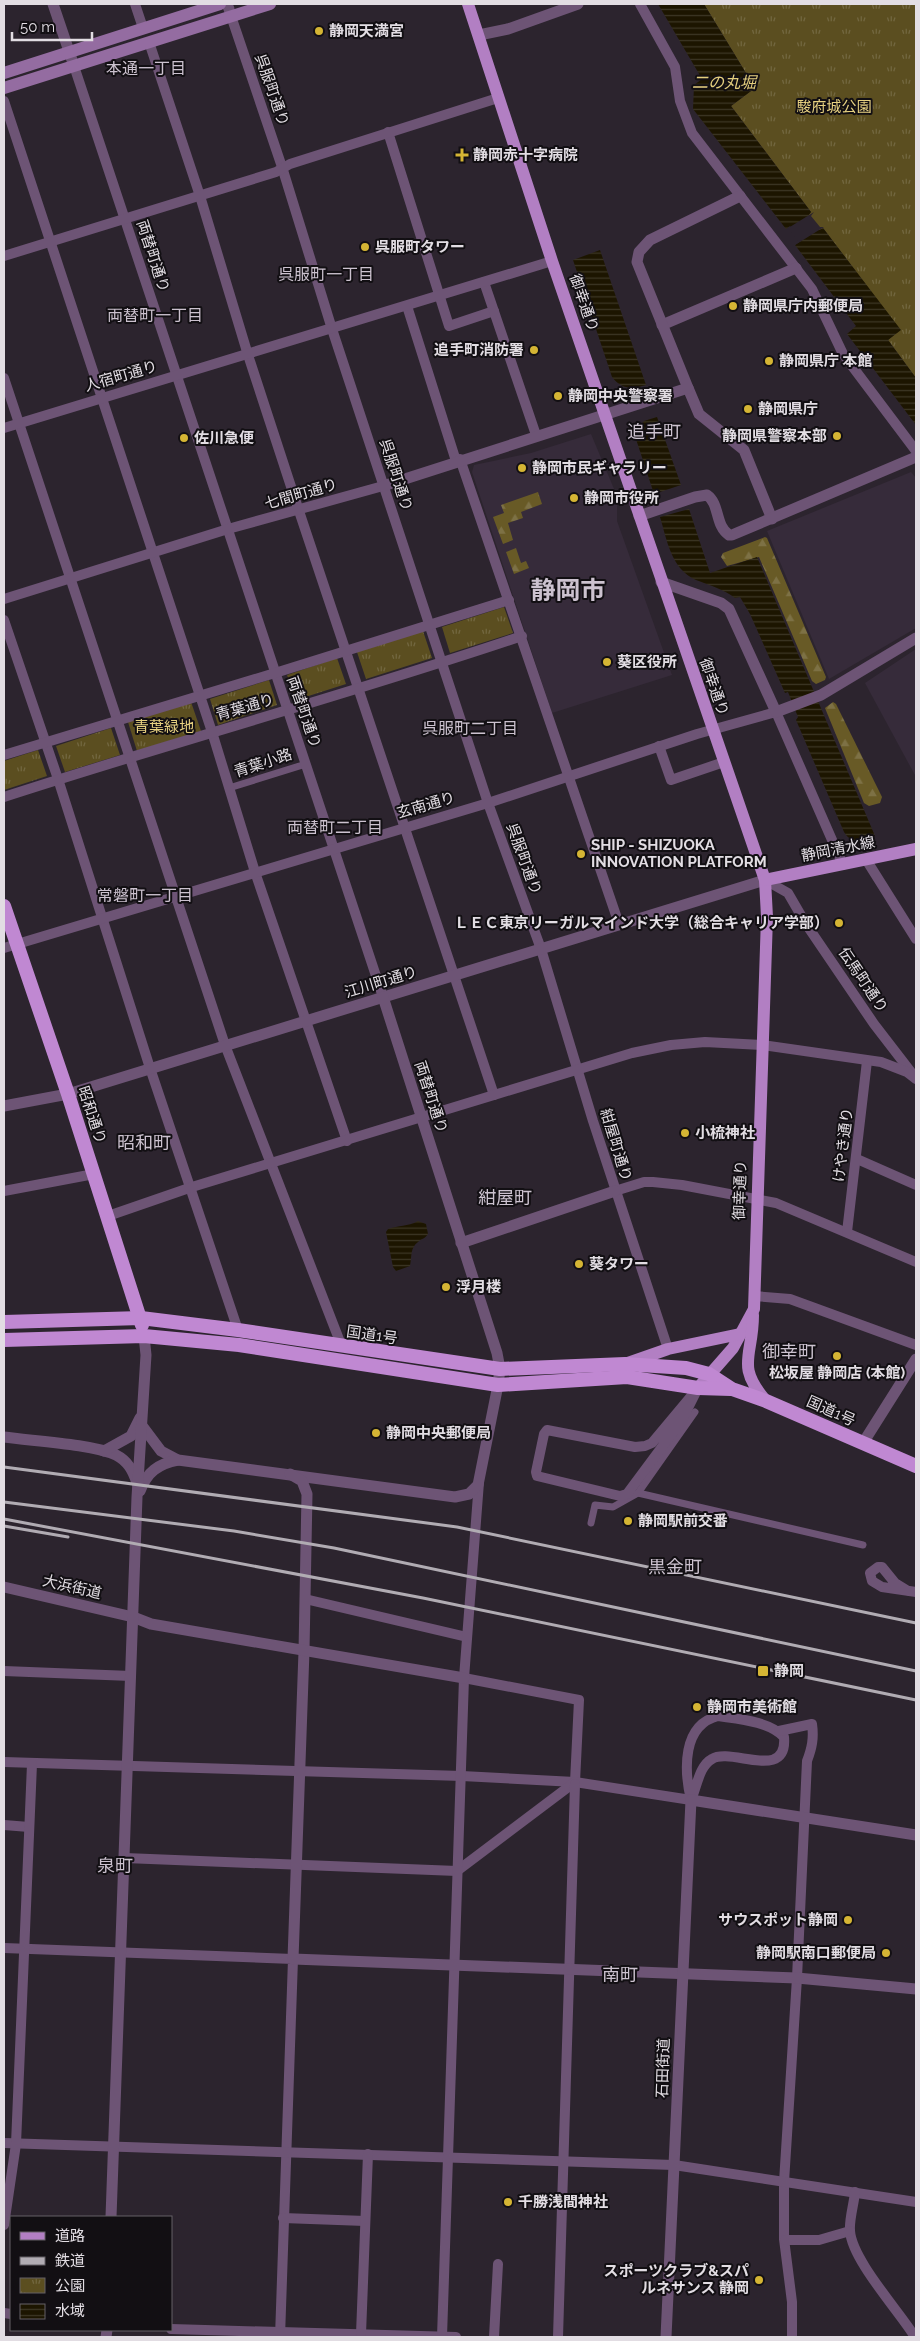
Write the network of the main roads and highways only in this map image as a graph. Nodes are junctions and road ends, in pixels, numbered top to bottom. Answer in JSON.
{"nodes":[{"id":1,"x":270,"y":4,"type":"edge"},
{"id":2,"x":468,"y":4,"type":"edge"},
{"id":3,"x":226,"y":8,"type":"edge"},
{"id":4,"x":4,"y":73,"type":"edge"},
{"id":5,"x":4,"y":88,"type":"edge"},
{"id":6,"x":916,"y":850,"type":"edge"},
{"id":7,"x":765,"y":880,"type":"junction"},
{"id":8,"x":4,"y":906,"type":"edge"},
{"id":9,"x":10,"y":946,"type":"edge"},
{"id":10,"x":754,"y":1309,"type":"junction"},
{"id":11,"x":141,"y":1318,"type":"junction"},
{"id":12,"x":4,"y":1322,"type":"edge"},
{"id":13,"x":740,"y":1334,"type":"junction"},
{"id":14,"x":144,"y":1336,"type":"junction"},
{"id":15,"x":4,"y":1340,"type":"edge"},
{"id":16,"x":625,"y":1364,"type":"junction"},
{"id":17,"x":709,"y":1374,"type":"junction"},
{"id":18,"x":698,"y":1388,"type":"junction"},
{"id":19,"x":732,"y":1389,"type":"junction"},
{"id":20,"x":766,"y":1401,"type":"junction"},
{"id":21,"x":916,"y":1466,"type":"edge"}],
"edges":[{"from":1,"to":3,"type":"main road"},
{"from":2,"to":7,"type":"main road","name":"御幸通り"},
{"from":3,"to":4,"type":"main road"},
{"from":3,"to":5,"type":"main road"},
{"from":6,"to":7,"type":"main road","name":"静岡清水線"},
{"from":7,"to":10,"type":"main road","name":"御幸通り"},
{"from":8,"to":9,"type":"highway","name":"昭和通り"},
{"from":9,"to":11,"type":"highway","name":"昭和通り"},
{"from":10,"to":13,"type":"main road","name":"御幸通り"},
{"from":10,"to":20,"type":"main road"},
{"from":11,"to":12,"type":"highway","name":"国道1号"},
{"from":11,"to":14,"type":"highway","name":"昭和通り"},
{"from":11,"to":16,"type":"highway","name":"国道1号"},
{"from":13,"to":16,"type":"main road"},
{"from":13,"to":17,"type":"main road","name":"御幸通り"},
{"from":14,"to":15,"type":"highway","name":"国道1号"},
{"from":14,"to":18,"type":"highway","name":"国道1号"},
{"from":16,"to":17,"type":"highway","name":"国道1号"},
{"from":17,"to":18,"type":"main road","name":"御幸通り"},
{"from":17,"to":19,"type":"highway","name":"国道1号"},
{"from":18,"to":19,"type":"highway","name":"国道1号"},
{"from":19,"to":20,"type":"highway","name":"国道1号"},
{"from":20,"to":21,"type":"highway","name":"国道1号"}]}
